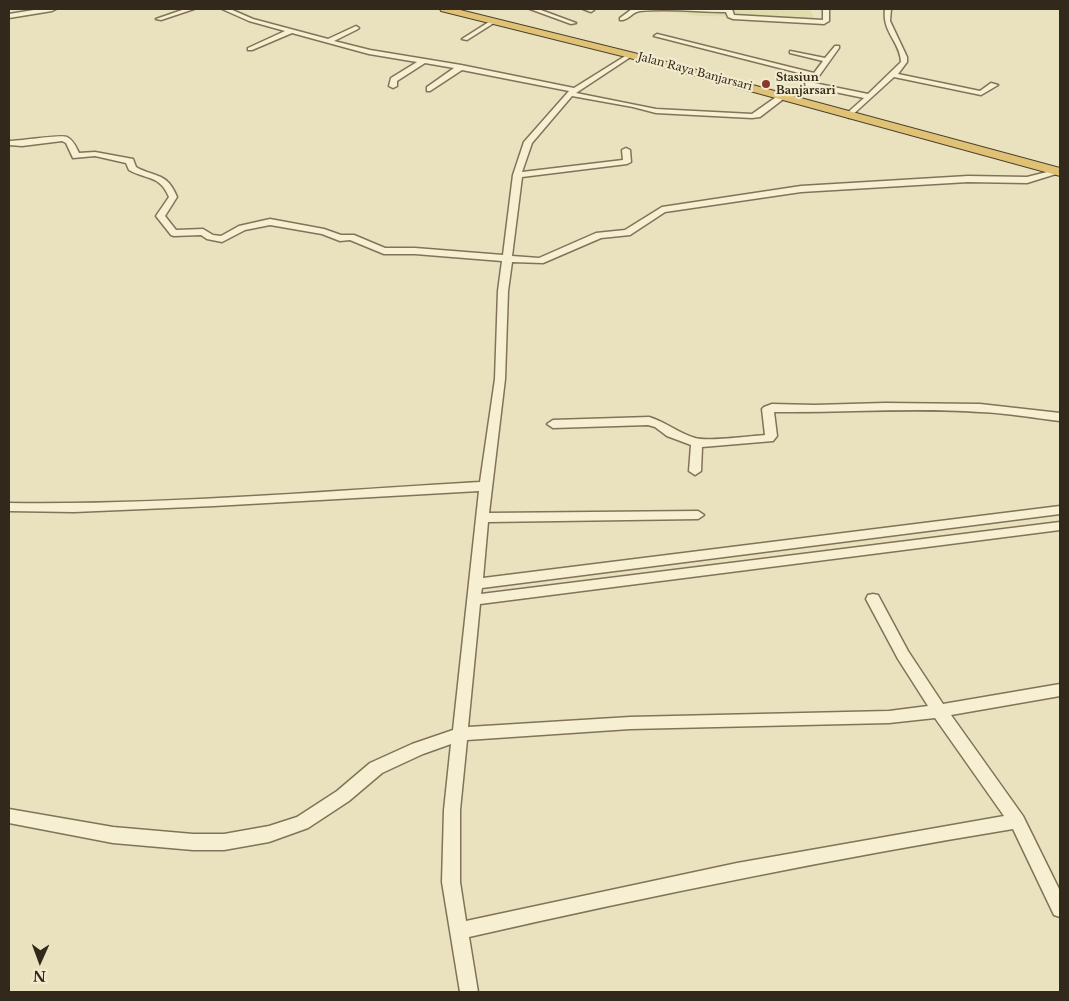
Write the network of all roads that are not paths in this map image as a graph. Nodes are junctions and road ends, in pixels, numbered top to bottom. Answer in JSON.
{"nodes":[{"id":1,"x":52,"y":9,"type":"edge"},
{"id":2,"x":191,"y":9,"type":"edge"},
{"id":3,"x":225,"y":9,"type":"edge"},
{"id":4,"x":445,"y":9,"type":"edge"},
{"id":5,"x":533,"y":9,"type":"edge"},
{"id":6,"x":699,"y":9,"type":"edge"},
{"id":7,"x":729,"y":9,"type":"edge"},
{"id":8,"x":826,"y":9,"type":"edge"},
{"id":9,"x":888,"y":9,"type":"edge"},
{"id":10,"x":9,"y":16,"type":"edge"},
{"id":11,"x":159,"y":18,"type":"dead end"},
{"id":12,"x":622,"y":19,"type":"dead end"},
{"id":13,"x":494,"y":21,"type":"junction"},
{"id":14,"x":574,"y":23,"type":"dead end"},
{"id":15,"x":356,"y":28,"type":"dead end"},
{"id":16,"x":291,"y":31,"type":"junction"},
{"id":17,"x":657,"y":36,"type":"dead end"},
{"id":18,"x":465,"y":39,"type":"dead end"},
{"id":19,"x":328,"y":41,"type":"junction"},
{"id":20,"x":837,"y":47,"type":"dead end"},
{"id":21,"x":250,"y":49,"type":"dead end"},
{"id":22,"x":792,"y":52,"type":"dead end"},
{"id":23,"x":630,"y":54,"type":"junction"},
{"id":24,"x":827,"y":60,"type":"junction"},
{"id":25,"x":424,"y":61,"type":"junction"},
{"id":26,"x":461,"y":67,"type":"junction"},
{"id":27,"x":893,"y":75,"type":"junction"},
{"id":28,"x":814,"y":77,"type":"junction"},
{"id":29,"x":994,"y":85,"type":"dead end"},
{"id":30,"x":393,"y":86,"type":"dead end"},
{"id":31,"x":430,"y":89,"type":"dead end"},
{"id":32,"x":573,"y":92,"type":"junction"},
{"id":33,"x":782,"y":97,"type":"junction"},
{"id":34,"x":870,"y":97,"type":"junction"},
{"id":35,"x":849,"y":116,"type":"junction"},
{"id":36,"x":9,"y":143,"type":"edge"},
{"id":37,"x":626,"y":150,"type":"dead end"},
{"id":38,"x":1058,"y":172,"type":"edge"},
{"id":39,"x":518,"y":175,"type":"junction"},
{"id":40,"x":508,"y":259,"type":"junction"},
{"id":41,"x":1060,"y":418,"type":"edge"},
{"id":42,"x":553,"y":424,"type":"dead end"},
{"id":43,"x":698,"y":444,"type":"junction"},
{"id":44,"x":695,"y":471,"type":"dead end"},
{"id":45,"x":486,"y":486,"type":"junction"},
{"id":46,"x":9,"y":508,"type":"edge"},
{"id":47,"x":1060,"y":510,"type":"edge"},
{"id":48,"x":698,"y":515,"type":"dead end"},
{"id":49,"x":482,"y":518,"type":"junction"},
{"id":50,"x":1011,"y":524,"type":"junction"},
{"id":51,"x":1060,"y":526,"type":"edge"},
{"id":52,"x":660,"y":568,"type":"junction"},
{"id":53,"x":476,"y":584,"type":"junction"},
{"id":54,"x":873,"y":599,"type":"dead end"},
{"id":55,"x":474,"y":600,"type":"junction"},
{"id":56,"x":1060,"y":690,"type":"edge"},
{"id":57,"x":939,"y":711,"type":"junction"},
{"id":58,"x":461,"y":734,"type":"junction"},
{"id":59,"x":9,"y":816,"type":"edge"},
{"id":60,"x":1017,"y":821,"type":"junction"},
{"id":61,"x":1060,"y":909,"type":"edge"},
{"id":62,"x":459,"y":931,"type":"junction"},
{"id":63,"x":469,"y":992,"type":"edge"}],
"edges":[{"from":1,"to":10,"type":"street"},
{"from":2,"to":11,"type":"street"},
{"from":3,"to":16,"type":"street"},
{"from":4,"to":13,"type":"highway","name":"Jalan Raya Banjarsari"},
{"from":5,"to":14,"type":"street"},
{"from":6,"to":7,"type":"street"},
{"from":6,"to":12,"type":"street"},
{"from":7,"to":8,"type":"street"},
{"from":9,"to":27,"type":"street"},
{"from":13,"to":18,"type":"street"},
{"from":13,"to":23,"type":"highway","name":"Jalan Raya Banjarsari"},
{"from":15,"to":19,"type":"street"},
{"from":16,"to":19,"type":"street"},
{"from":16,"to":21,"type":"street"},
{"from":17,"to":28,"type":"street"},
{"from":19,"to":25,"type":"street"},
{"from":20,"to":24,"type":"street"},
{"from":22,"to":24,"type":"street"},
{"from":23,"to":32,"type":"street"},
{"from":23,"to":33,"type":"highway","name":"Jalan Raya Banjarsari"},
{"from":24,"to":28,"type":"street"},
{"from":25,"to":26,"type":"street"},
{"from":25,"to":30,"type":"street"},
{"from":26,"to":31,"type":"street"},
{"from":26,"to":32,"type":"street"},
{"from":27,"to":29,"type":"street"},
{"from":27,"to":34,"type":"street"},
{"from":28,"to":34,"type":"street"},
{"from":32,"to":33,"type":"street"},
{"from":32,"to":39,"type":"street"},
{"from":33,"to":35,"type":"highway","name":"Jalan Raya Banjarsari"},
{"from":34,"to":35,"type":"street"},
{"from":35,"to":38,"type":"highway","name":"Jalan Raya Banjarsari"},
{"from":36,"to":40,"type":"street"},
{"from":37,"to":39,"type":"street"},
{"from":38,"to":40,"type":"street"},
{"from":39,"to":40,"type":"street"},
{"from":40,"to":45,"type":"street"},
{"from":41,"to":43,"type":"street"},
{"from":42,"to":43,"type":"street"},
{"from":43,"to":44,"type":"street"},
{"from":45,"to":46,"type":"street"},
{"from":45,"to":49,"type":"street"},
{"from":47,"to":50,"type":"street"},
{"from":48,"to":49,"type":"street"},
{"from":49,"to":53,"type":"street"},
{"from":50,"to":51,"type":"street"},
{"from":50,"to":52,"type":"street"},
{"from":52,"to":53,"type":"street"},
{"from":52,"to":55,"type":"street"},
{"from":53,"to":55,"type":"street"},
{"from":54,"to":57,"type":"street"},
{"from":55,"to":58,"type":"street"},
{"from":56,"to":57,"type":"street"},
{"from":57,"to":58,"type":"street"},
{"from":57,"to":60,"type":"street"},
{"from":58,"to":59,"type":"street"},
{"from":58,"to":62,"type":"street"},
{"from":60,"to":61,"type":"street"},
{"from":60,"to":62,"type":"street"},
{"from":62,"to":63,"type":"street"}]}
